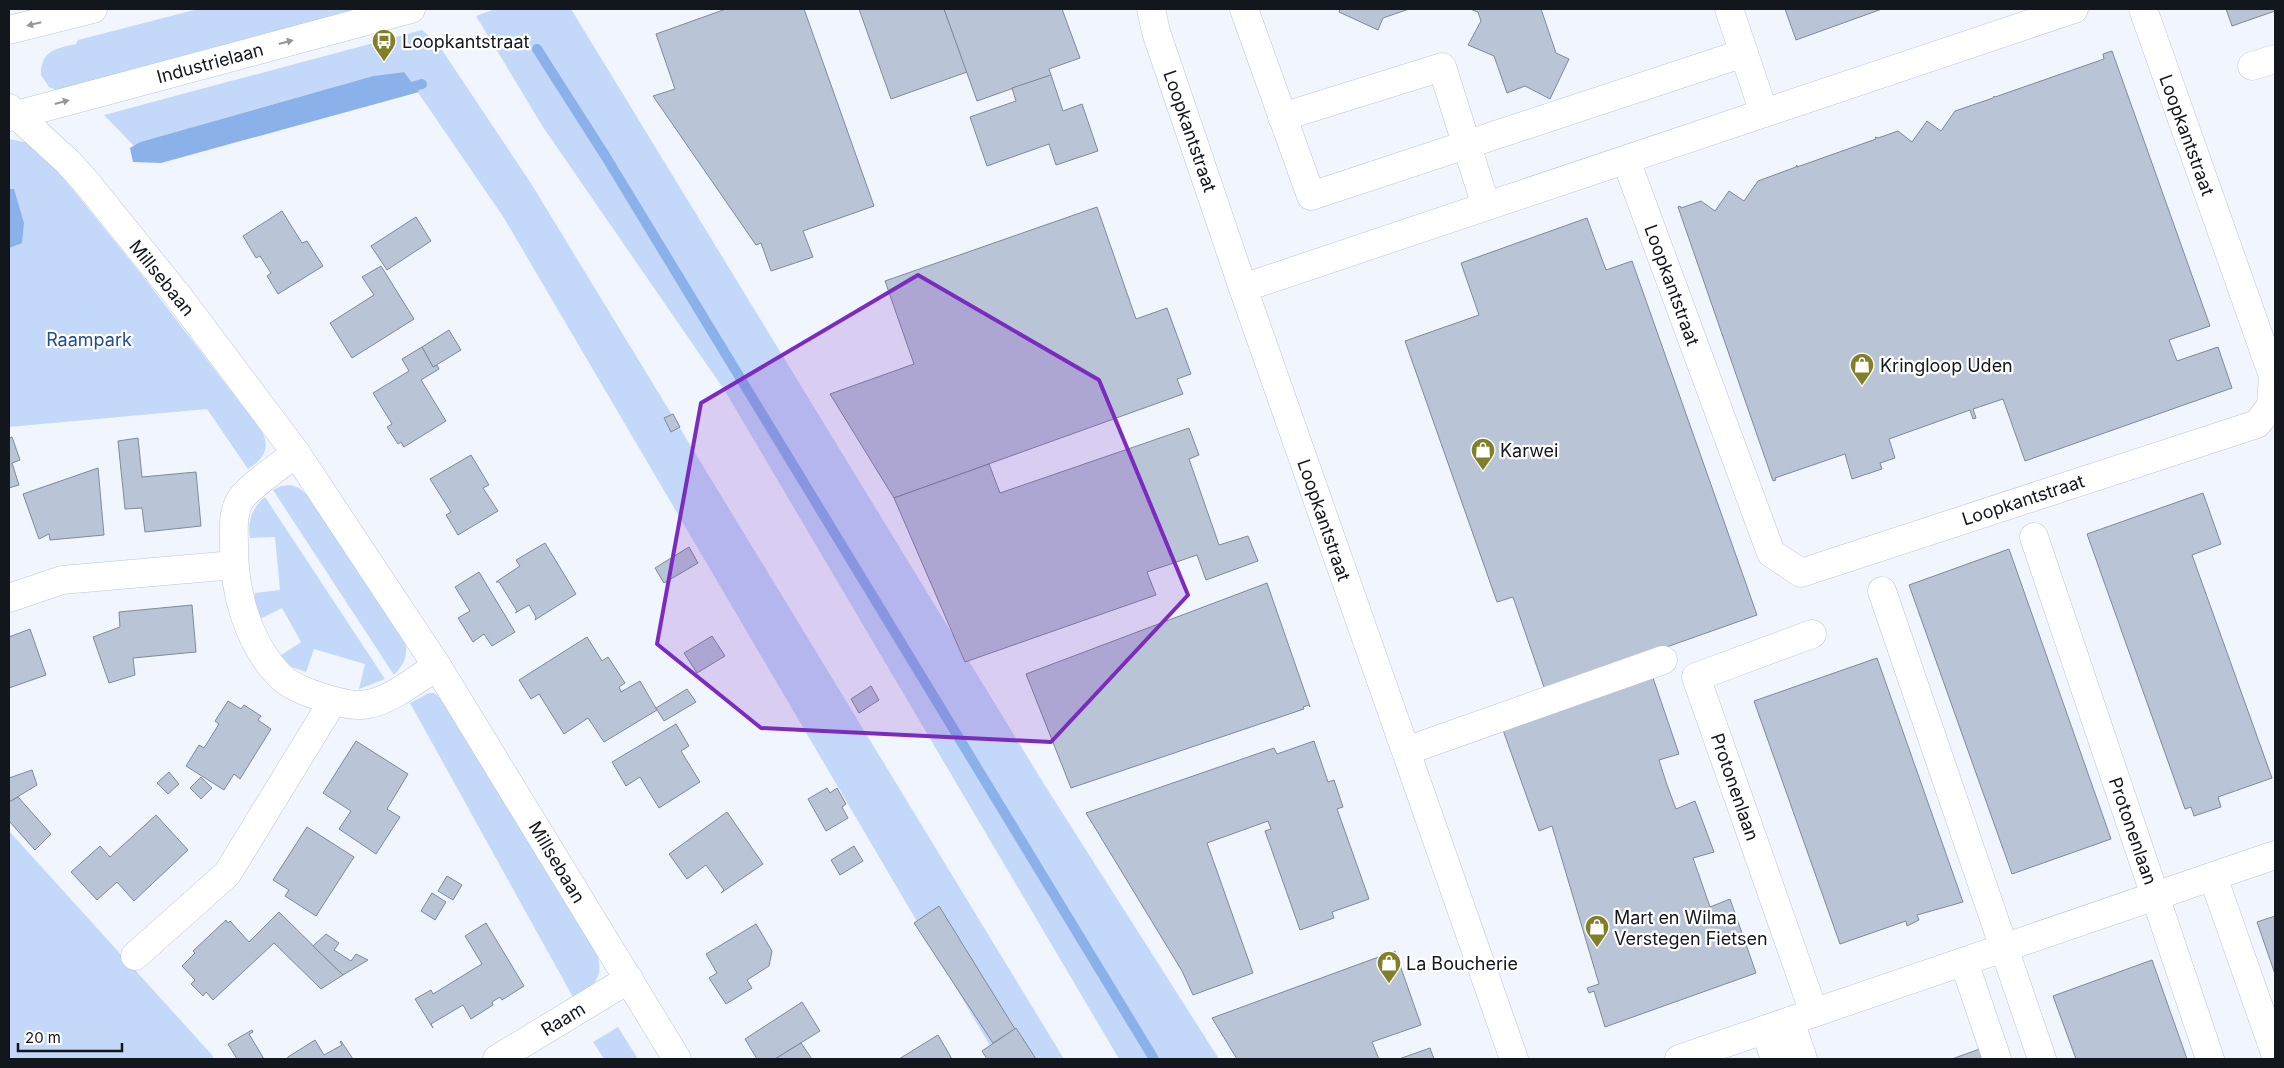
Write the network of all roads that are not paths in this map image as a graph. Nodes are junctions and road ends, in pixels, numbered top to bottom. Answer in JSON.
{"nodes":[{"id":1,"x":93,"y":9,"type":"edge"},
{"id":2,"x":411,"y":9,"type":"edge"},
{"id":3,"x":1244,"y":9,"type":"edge"},
{"id":4,"x":1729,"y":9,"type":"edge"},
{"id":5,"x":2074,"y":9,"type":"edge"},
{"id":6,"x":2143,"y":9,"type":"edge"},
{"id":7,"x":1151,"y":16,"type":"edge"},
{"id":8,"x":9,"y":30,"type":"edge"},
{"id":9,"x":1744,"y":53,"type":"junction"},
{"id":10,"x":11,"y":113,"type":"edge"},
{"id":11,"x":1764,"y":113,"type":"junction"},
{"id":12,"x":1282,"y":116,"type":"junction"},
{"id":13,"x":1468,"y":144,"type":"junction"},
{"id":14,"x":1626,"y":160,"type":"junction"},
{"id":15,"x":1486,"y":206,"type":"junction"},
{"id":16,"x":1243,"y":288,"type":"junction"},
{"id":17,"x":296,"y":453,"type":"junction"},
{"id":18,"x":2034,"y":537,"type":"dead end"},
{"id":19,"x":234,"y":565,"type":"junction"},
{"id":20,"x":1882,"y":590,"type":"dead end"},
{"id":21,"x":9,"y":598,"type":"edge"},
{"id":22,"x":1812,"y":634,"type":"dead end"},
{"id":23,"x":1663,"y":660,"type":"dead end"},
{"id":24,"x":437,"y":666,"type":"junction"},
{"id":25,"x":333,"y":701,"type":"junction"},
{"id":26,"x":1406,"y":751,"type":"junction"},
{"id":27,"x":2275,"y":855,"type":"edge"},
{"id":28,"x":2213,"y":877,"type":"junction"},
{"id":29,"x":2155,"y":897,"type":"junction"},
{"id":30,"x":2005,"y":948,"type":"junction"},
{"id":31,"x":135,"y":956,"type":"dead end"},
{"id":32,"x":1964,"y":962,"type":"junction"},
{"id":33,"x":629,"y":979,"type":"junction"},
{"id":34,"x":1789,"y":1021,"type":"junction"},
{"id":35,"x":2275,"y":1053,"type":"edge"},
{"id":36,"x":497,"y":1059,"type":"edge"},
{"id":37,"x":677,"y":1059,"type":"edge"},
{"id":38,"x":1514,"y":1059,"type":"edge"},
{"id":39,"x":1679,"y":1059,"type":"edge"},
{"id":40,"x":1775,"y":1059,"type":"edge"},
{"id":41,"x":1803,"y":1059,"type":"edge"},
{"id":42,"x":1997,"y":1059,"type":"edge"},
{"id":43,"x":2042,"y":1059,"type":"edge"},
{"id":44,"x":2210,"y":1059,"type":"edge"}],
"edges":[{"from":1,"to":8,"type":"street","one_way":true},
{"from":10,"to":2,"type":"street","name":"Industrielaan","one_way":true},
{"from":3,"to":12,"type":"street"},
{"from":4,"to":9,"type":"street"},
{"from":5,"to":11,"type":"street"},
{"from":6,"to":14,"type":"street","name":"Loopkantstraat"},
{"from":7,"to":16,"type":"street","name":"Loopkantstraat"},
{"from":9,"to":11,"type":"street"},
{"from":9,"to":13,"type":"street"},
{"from":10,"to":17,"type":"street","name":"Millsebaan"},
{"from":11,"to":14,"type":"street"},
{"from":12,"to":13,"type":"street"},
{"from":12,"to":13,"type":"street"},
{"from":13,"to":15,"type":"street"},
{"from":14,"to":15,"type":"street"},
{"from":15,"to":16,"type":"street"},
{"from":16,"to":26,"type":"street","name":"Loopkantstraat"},
{"from":17,"to":19,"type":"street"},
{"from":17,"to":24,"type":"street","name":"Millsebaan"},
{"from":18,"to":29,"type":"street","name":"Protonenlaan"},
{"from":19,"to":21,"type":"street"},
{"from":19,"to":25,"type":"street"},
{"from":20,"to":30,"type":"street"},
{"from":22,"to":34,"type":"street","name":"Protonenlaan"},
{"from":23,"to":26,"type":"street"},
{"from":24,"to":25,"type":"street"},
{"from":24,"to":33,"type":"street","name":"Millsebaan"},
{"from":25,"to":31,"type":"street"},
{"from":26,"to":38,"type":"street","name":"Loopkantstraat"},
{"from":27,"to":28,"type":"street","name":"Protonenlaan"},
{"from":28,"to":29,"type":"street","name":"Protonenlaan"},
{"from":28,"to":35,"type":"street"},
{"from":29,"to":30,"type":"street","name":"Protonenlaan"},
{"from":29,"to":44,"type":"street","name":"Protonenlaan"},
{"from":30,"to":32,"type":"street","name":"Protonenlaan"},
{"from":30,"to":43,"type":"street"},
{"from":32,"to":34,"type":"street","name":"Protonenlaan"},
{"from":32,"to":42,"type":"street"},
{"from":33,"to":36,"type":"street","name":"Raam"},
{"from":33,"to":37,"type":"street","name":"Millsebaan"},
{"from":34,"to":39,"type":"street","name":"Protonenlaan"},
{"from":34,"to":40,"type":"street","name":"Protonenlaan"},
{"from":34,"to":41,"type":"street","name":"Protonenlaan"}]}
